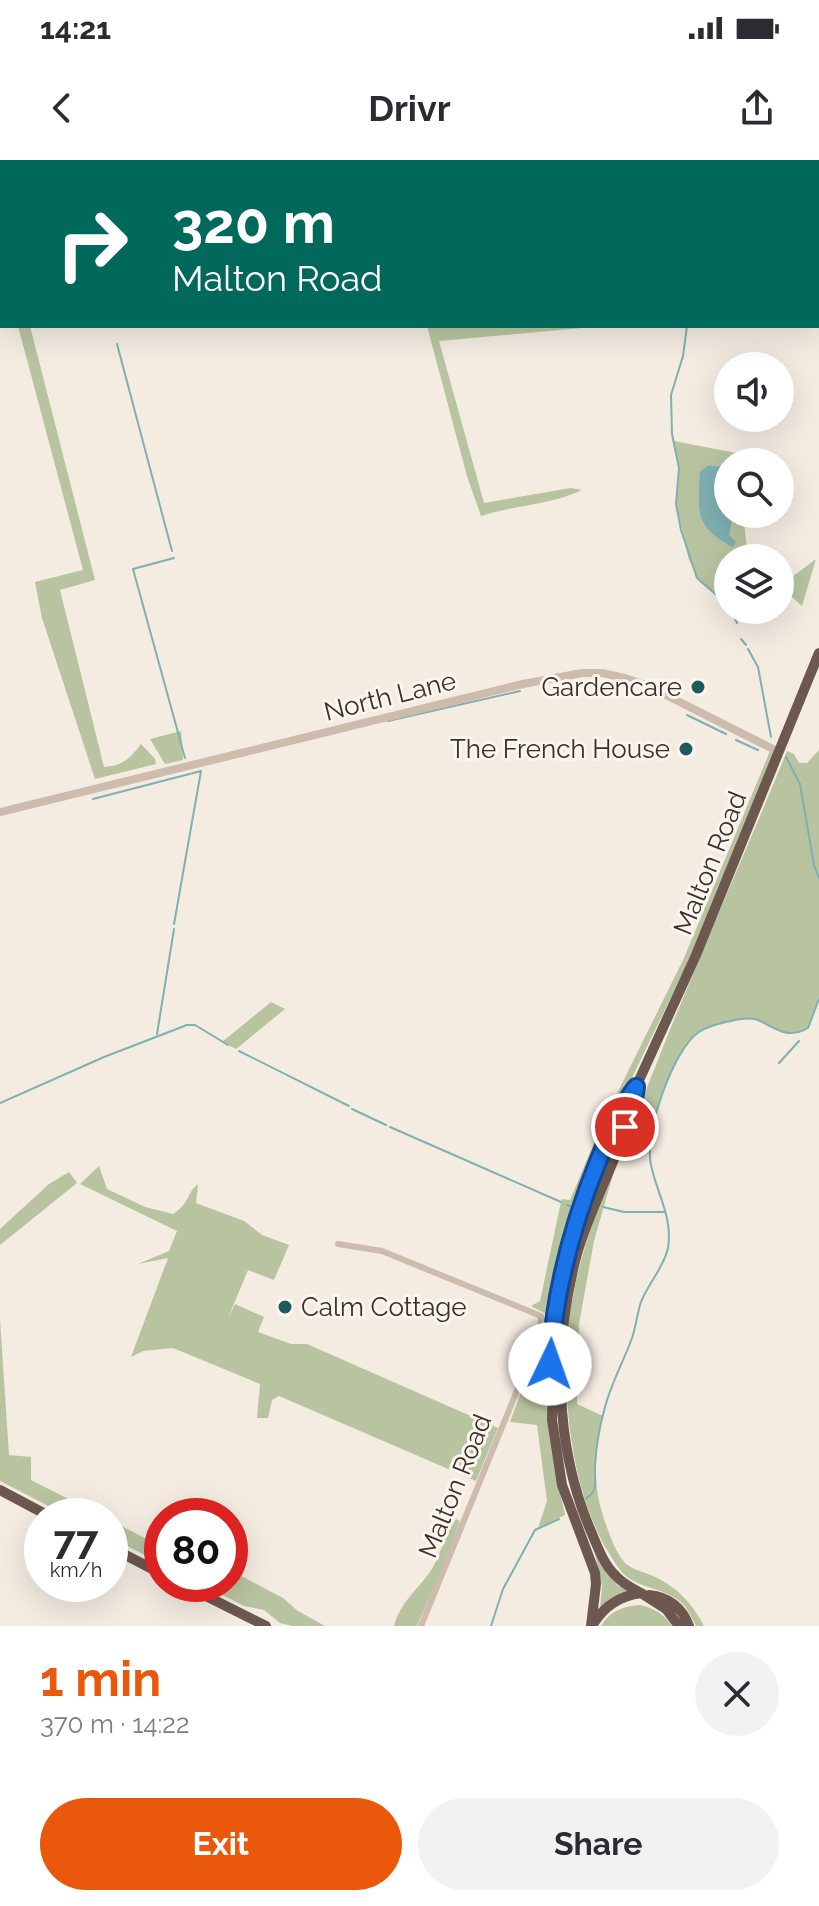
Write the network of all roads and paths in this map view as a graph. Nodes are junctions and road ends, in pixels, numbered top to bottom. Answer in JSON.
{"nodes":[{"id":1,"x":819,"y":653,"type":"edge"},
{"id":2,"x":779,"y":752,"type":"junction"},
{"id":3,"x":0,"y":812,"type":"edge"},
{"id":4,"x":338,"y":1244,"type":"dead end"},
{"id":5,"x":558,"y":1326,"type":"junction"},
{"id":6,"x":0,"y":1490,"type":"edge"},
{"id":7,"x":24,"y":1503,"type":"edge"},
{"id":8,"x":644,"y":1594,"type":"junction"},
{"id":9,"x":218,"y":1602,"type":"edge"},
{"id":10,"x":266,"y":1626,"type":"edge"},
{"id":11,"x":421,"y":1626,"type":"edge"},
{"id":12,"x":590,"y":1626,"type":"edge"},
{"id":13,"x":679,"y":1626,"type":"edge"},
{"id":14,"x":689,"y":1626,"type":"edge"}],
"edges":[{"from":1,"to":2,"type":"highway","name":"Malton Road"},
{"from":2,"to":3,"type":"street","name":"North Lane"},
{"from":2,"to":5,"type":"highway","name":"Malton Road"},
{"from":4,"to":11,"type":"street","name":"Malton Road"},
{"from":5,"to":8,"type":"highway"},
{"from":5,"to":12,"type":"highway"},
{"from":6,"to":7,"type":"highway"},
{"from":8,"to":12,"type":"highway"},
{"from":8,"to":13,"type":"highway"},
{"from":8,"to":14,"type":"highway"},
{"from":9,"to":10,"type":"highway"}]}
